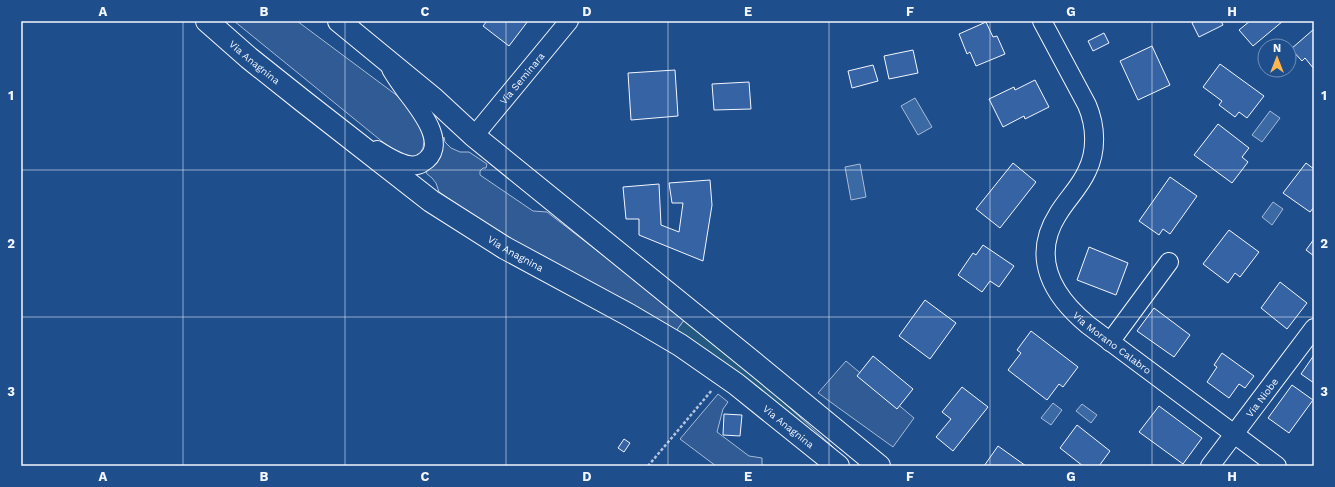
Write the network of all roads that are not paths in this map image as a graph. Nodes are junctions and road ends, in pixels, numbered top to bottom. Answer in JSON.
{"nodes":[{"id":1,"x":207,"y":21,"type":"edge"},
{"id":2,"x":339,"y":21,"type":"edge"},
{"id":3,"x":569,"y":21,"type":"edge"},
{"id":4,"x":1042,"y":21,"type":"edge"},
{"id":5,"x":383,"y":57,"type":"junction"},
{"id":6,"x":303,"y":101,"type":"junction"},
{"id":7,"x":474,"y":136,"type":"junction"},
{"id":8,"x":1169,"y":262,"type":"dead end"},
{"id":9,"x":1314,"y":328,"type":"edge"},
{"id":10,"x":1110,"y":342,"type":"junction"},
{"id":11,"x":1234,"y":435,"type":"junction"},
{"id":12,"x":838,"y":466,"type":"edge"},
{"id":13,"x":879,"y":466,"type":"edge"},
{"id":14,"x":1210,"y":466,"type":"edge"},
{"id":15,"x":1276,"y":466,"type":"edge"}],
"edges":[{"from":1,"to":6,"type":"main road","name":"Via Anagnina"},
{"from":2,"to":5,"type":"main road"},
{"from":3,"to":7,"type":"street","name":"Via Seminara"},
{"from":4,"to":10,"type":"street","name":"Via Morano Calabro"},
{"from":5,"to":6,"type":"street"},
{"from":5,"to":7,"type":"main road"},
{"from":6,"to":12,"type":"main road","name":"Via Anagnina"},
{"from":7,"to":13,"type":"main road"},
{"from":8,"to":10,"type":"street"},
{"from":9,"to":11,"type":"street","name":"Via Niobe"},
{"from":10,"to":11,"type":"street","name":"Via Morano Calabro"},
{"from":11,"to":14,"type":"street","name":"Via Niobe"},
{"from":11,"to":15,"type":"street","name":"Via Morano Calabro"}]}
